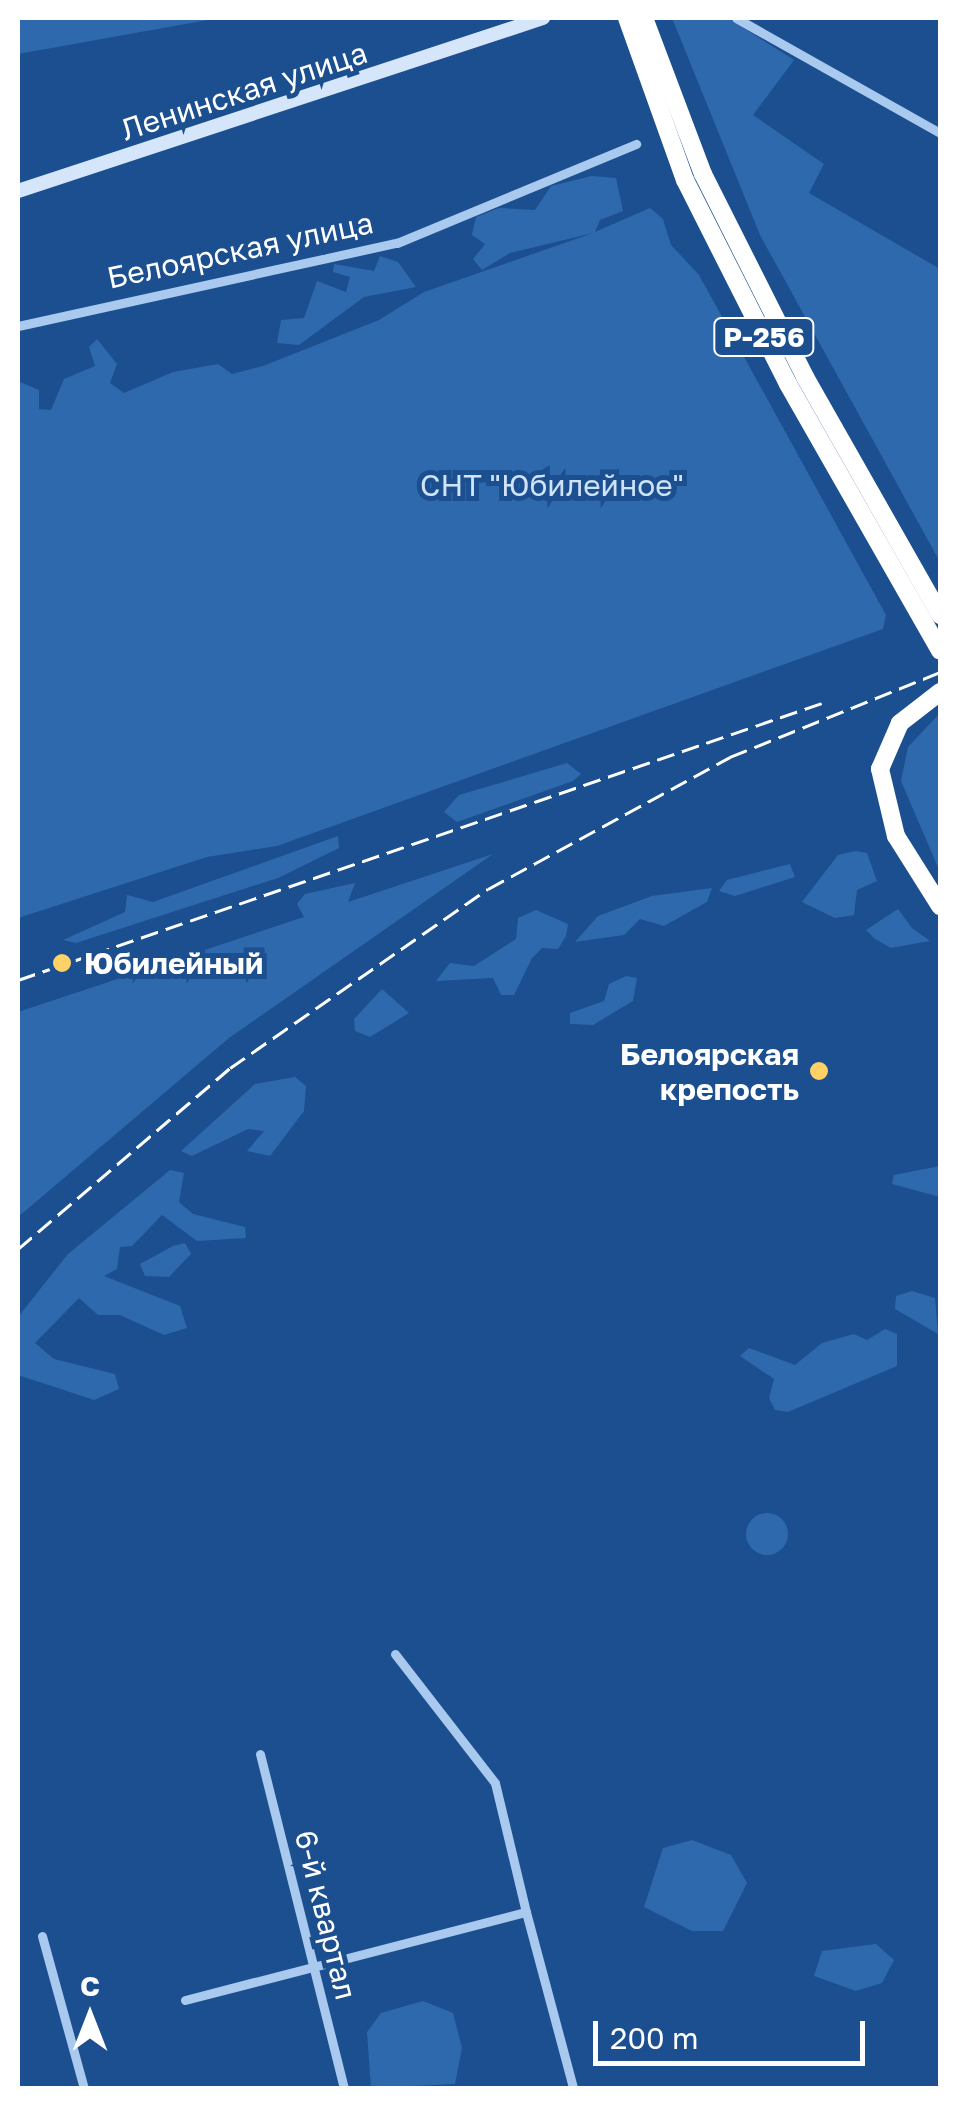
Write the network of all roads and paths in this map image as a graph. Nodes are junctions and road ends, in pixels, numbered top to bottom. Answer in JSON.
{"nodes":[{"id":1,"x":543,"y":18,"type":"edge"},
{"id":2,"x":616,"y":18,"type":"edge"},
{"id":3,"x":627,"y":18,"type":"edge"},
{"id":4,"x":644,"y":18,"type":"edge"},
{"id":5,"x":656,"y":18,"type":"edge"},
{"id":6,"x":736,"y":18,"type":"edge"},
{"id":7,"x":644,"y":44,"type":"junction"},
{"id":8,"x":940,"y":133,"type":"edge"},
{"id":9,"x":636,"y":144,"type":"dead end"},
{"id":10,"x":18,"y":192,"type":"edge"},
{"id":11,"x":18,"y":326,"type":"edge"},
{"id":12,"x":933,"y":613,"type":"edge"},
{"id":13,"x":940,"y":652,"type":"edge"},
{"id":14,"x":940,"y":692,"type":"edge"},
{"id":15,"x":940,"y":906,"type":"edge"},
{"id":16,"x":395,"y":1654,"type":"dead end"},
{"id":17,"x":260,"y":1754,"type":"dead end"},
{"id":18,"x":526,"y":1912,"type":"junction"},
{"id":19,"x":42,"y":1936,"type":"dead end"},
{"id":20,"x":314,"y":1968,"type":"junction"},
{"id":21,"x":185,"y":2000,"type":"dead end"},
{"id":22,"x":84,"y":2088,"type":"edge"},
{"id":23,"x":344,"y":2088,"type":"edge"},
{"id":24,"x":573,"y":2088,"type":"edge"}],
"edges":[{"from":1,"to":10,"type":"street","name":"Ленинская улица"},
{"from":2,"to":7,"type":"street"},
{"from":3,"to":7,"type":"highway","number":"Р-256"},
{"from":4,"to":7,"type":"highway","number":"Р-256"},
{"from":5,"to":7,"type":"highway"},
{"from":6,"to":8,"type":"street"},
{"from":7,"to":12,"type":"highway","number":"Р-256"},
{"from":9,"to":11,"type":"street","name":"Белоярская улица"},
{"from":12,"to":13,"type":"highway","number":"Р-256"},
{"from":14,"to":15,"type":"highway"},
{"from":16,"to":18,"type":"street"},
{"from":17,"to":20,"type":"street","name":"6-й квартал"},
{"from":18,"to":20,"type":"street"},
{"from":18,"to":24,"type":"street"},
{"from":19,"to":22,"type":"street"},
{"from":20,"to":21,"type":"street"},
{"from":20,"to":23,"type":"street","name":"6-й квартал"}]}
